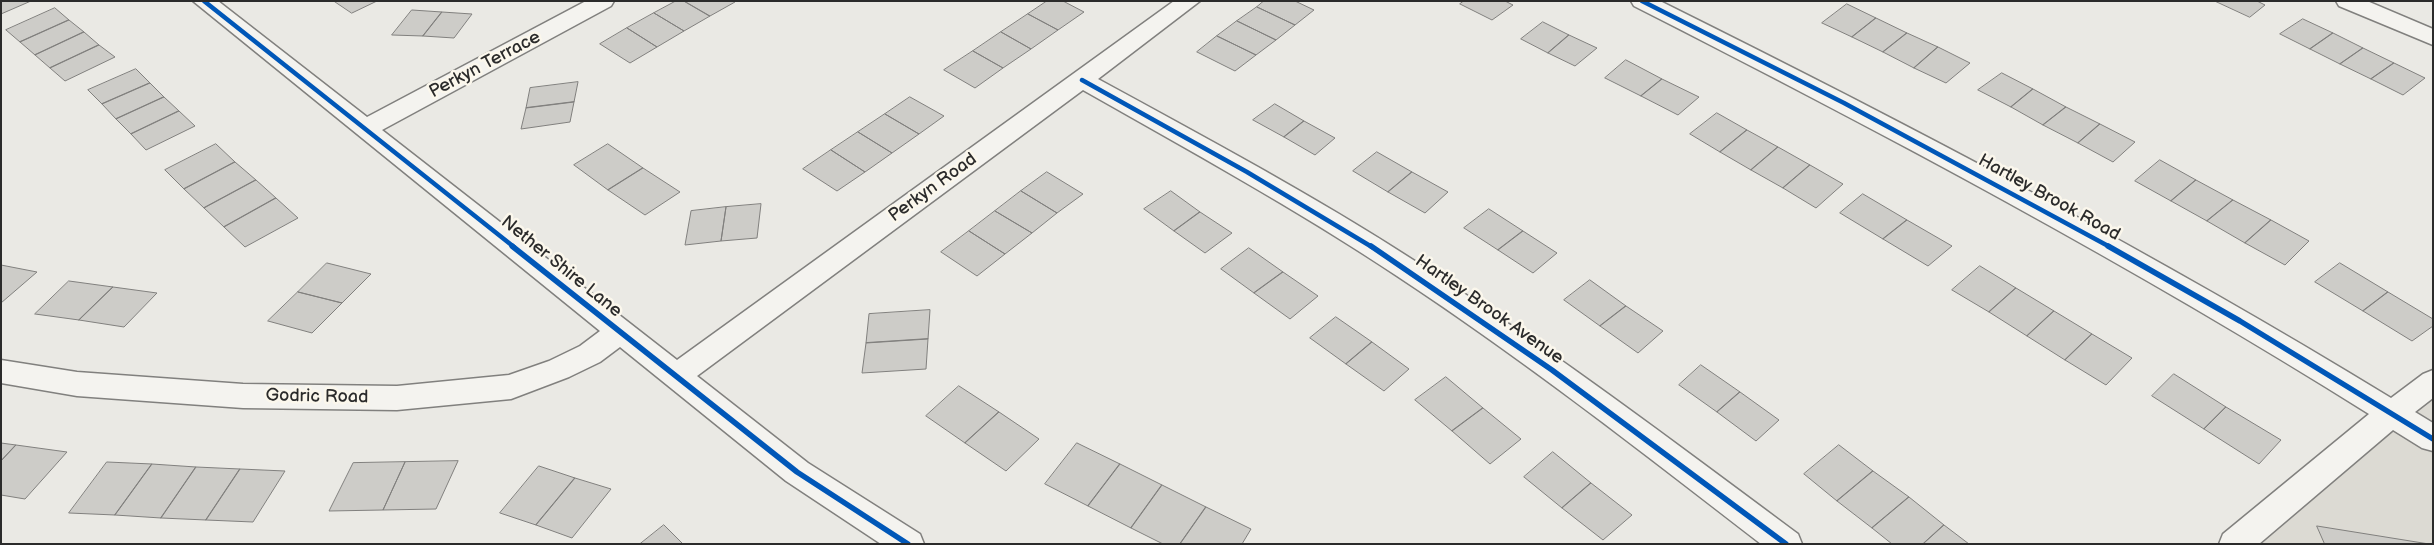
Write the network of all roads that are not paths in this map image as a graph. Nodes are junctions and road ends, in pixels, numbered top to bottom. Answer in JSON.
{"nodes":[{"id":1,"x":204,"y":1,"type":"edge"},
{"id":2,"x":603,"y":1,"type":"edge"},
{"id":3,"x":1190,"y":1,"type":"edge"},
{"id":4,"x":1642,"y":1,"type":"edge"},
{"id":5,"x":2347,"y":1,"type":"edge"},
{"id":6,"x":2433,"y":38,"type":"edge"},
{"id":7,"x":1082,"y":80,"type":"junction"},
{"id":8,"x":366,"y":128,"type":"junction"},
{"id":9,"x":620,"y":332,"type":"junction"},
{"id":10,"x":1,"y":371,"type":"edge"},
{"id":11,"x":676,"y":376,"type":"junction"},
{"id":12,"x":2433,"y":382,"type":"edge"},
{"id":13,"x":2392,"y":413,"type":"junction"},
{"id":14,"x":2433,"y":439,"type":"edge"},
{"id":15,"x":908,"y":544,"type":"edge"},
{"id":16,"x":1786,"y":544,"type":"edge"},
{"id":17,"x":2235,"y":544,"type":"edge"}],
"edges":[{"from":1,"to":8,"type":"street","name":"Nether Shire Lane"},
{"from":2,"to":8,"type":"street","name":"Perkyn Terrace"},
{"from":3,"to":7,"type":"street","name":"Perkyn Road"},
{"from":4,"to":13,"type":"street","name":"Hartley Brook Road"},
{"from":5,"to":6,"type":"street"},
{"from":7,"to":11,"type":"street","name":"Perkyn Road"},
{"from":7,"to":16,"type":"street","name":"Hartley Brook Avenue"},
{"from":8,"to":9,"type":"street","name":"Nether Shire Lane"},
{"from":9,"to":10,"type":"street","name":"Godric Road"},
{"from":9,"to":11,"type":"street","name":"Nether Shire Lane"},
{"from":11,"to":15,"type":"street","name":"Nether Shire Lane"},
{"from":12,"to":13,"type":"street"},
{"from":13,"to":14,"type":"street","name":"Hartley Brook Road"},
{"from":13,"to":17,"type":"street"}]}
